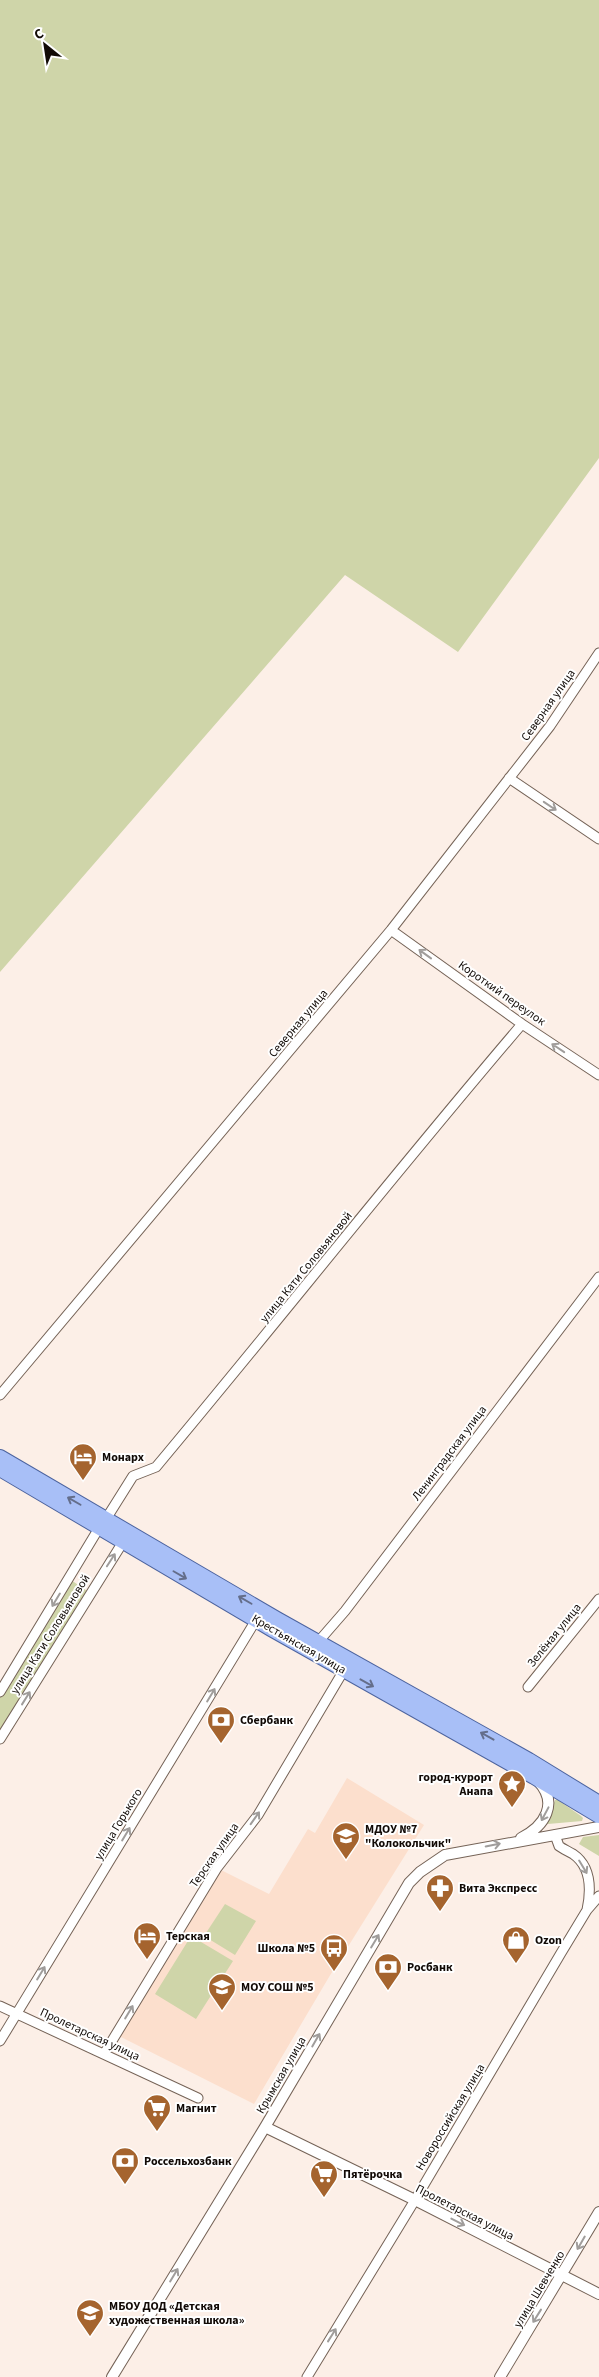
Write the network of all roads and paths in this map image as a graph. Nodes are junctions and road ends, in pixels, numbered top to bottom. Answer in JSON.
{"nodes":[{"id":1,"x":599,"y":653,"type":"edge"},
{"id":2,"x":510,"y":778,"type":"junction"},
{"id":3,"x":599,"y":839,"type":"edge"},
{"id":4,"x":391,"y":930,"type":"junction"},
{"id":5,"x":522,"y":1024,"type":"junction"},
{"id":6,"x":599,"y":1075,"type":"edge"},
{"id":7,"x":599,"y":1277,"type":"edge"},
{"id":8,"x":0,"y":1395,"type":"edge"},
{"id":9,"x":0,"y":1458,"type":"edge"},
{"id":10,"x":0,"y":1469,"type":"edge"},
{"id":11,"x":102,"y":1523,"type":"junction"},
{"id":12,"x":123,"y":1542,"type":"junction"},
{"id":13,"x":599,"y":1599,"type":"edge"},
{"id":14,"x":256,"y":1620,"type":"junction"},
{"id":15,"x":318,"y":1642,"type":"junction"},
{"id":16,"x":344,"y":1670,"type":"junction"},
{"id":17,"x":528,"y":1687,"type":"dead end"},
{"id":18,"x":0,"y":1692,"type":"edge"},
{"id":19,"x":0,"y":1739,"type":"edge"},
{"id":20,"x":534,"y":1776,"type":"junction"},
{"id":21,"x":599,"y":1803,"type":"edge"},
{"id":22,"x":599,"y":1816,"type":"edge"},
{"id":23,"x":599,"y":1827,"type":"edge"},
{"id":24,"x":556,"y":1835,"type":"junction"},
{"id":25,"x":513,"y":1842,"type":"junction"},
{"id":26,"x":599,"y":1896,"type":"edge"},
{"id":27,"x":587,"y":1910,"type":"junction"},
{"id":28,"x":0,"y":2006,"type":"edge"},
{"id":29,"x":16,"y":2014,"type":"junction"},
{"id":30,"x":0,"y":2041,"type":"edge"},
{"id":31,"x":104,"y":2054,"type":"junction"},
{"id":32,"x":198,"y":2098,"type":"dead end"},
{"id":33,"x":265,"y":2127,"type":"junction"},
{"id":34,"x":415,"y":2200,"type":"junction"},
{"id":35,"x":599,"y":2212,"type":"edge"},
{"id":36,"x":563,"y":2275,"type":"junction"},
{"id":37,"x":599,"y":2294,"type":"edge"},
{"id":38,"x":112,"y":2377,"type":"edge"},
{"id":39,"x":307,"y":2377,"type":"edge"},
{"id":40,"x":500,"y":2377,"type":"edge"}],
"edges":[{"from":1,"to":2,"type":"street","name":"Северная улица"},
{"from":2,"to":3,"type":"street","one_way":true},
{"from":2,"to":4,"type":"street","name":"Северная улица"},
{"from":5,"to":4,"type":"street","name":"Короткий переулок","one_way":true},
{"from":4,"to":8,"type":"street","name":"Северная улица"},
{"from":6,"to":5,"type":"street","name":"Короткий переулок","one_way":true},
{"from":5,"to":11,"type":"street","name":"улица Кати Соловьяновой"},
{"from":7,"to":15,"type":"street","name":"Ленинградская улица"},
{"from":11,"to":9,"type":"main road","name":"Крестьянская улица","one_way":true},
{"from":10,"to":11,"type":"main road","name":"Крестьянская улица"},
{"from":11,"to":12,"type":"main road","name":"Крестьянская улица"},
{"from":15,"to":11,"type":"main road","name":"Крестьянская улица","one_way":true},
{"from":11,"to":18,"type":"street","name":"улица Кати Соловьяновой","one_way":true},
{"from":12,"to":14,"type":"main road","name":"Крестьянская улица","one_way":true},
{"from":19,"to":12,"type":"street","name":"улица Кати Соловьяновой","one_way":true},
{"from":13,"to":17,"type":"street","name":"Зелёная улица"},
{"from":14,"to":16,"type":"main road","name":"Крестьянская улица"},
{"from":29,"to":14,"type":"street","name":"улица Горького","one_way":true},
{"from":21,"to":15,"type":"main road","name":"Крестьянская улица","one_way":true},
{"from":16,"to":20,"type":"main road","name":"Крестьянская улица","one_way":true},
{"from":31,"to":16,"type":"street","name":"Терская улица","one_way":true},
{"from":20,"to":22,"type":"main road","name":"Крестьянская улица"},
{"from":20,"to":25,"type":"street","name":"Крымская улица","one_way":true},
{"from":23,"to":24,"type":"street","name":"Крымская улица"},
{"from":24,"to":25,"type":"street","name":"Крымская улица"},
{"from":24,"to":27,"type":"street","one_way":true},
{"from":33,"to":25,"type":"street","name":"Крымская улица","one_way":true},
{"from":26,"to":27,"type":"street","name":"Новороссийская улица"},
{"from":27,"to":34,"type":"street","name":"Новороссийская улица"},
{"from":28,"to":29,"type":"street","name":"Пролетарская улица"},
{"from":29,"to":30,"type":"street","name":"улица Горького"},
{"from":29,"to":31,"type":"street","name":"Пролетарская улица"},
{"from":31,"to":32,"type":"street","name":"Пролетарская улица"},
{"from":33,"to":34,"type":"street","name":"Пролетарская улица"},
{"from":38,"to":33,"type":"street","name":"Крымская улица","one_way":true},
{"from":34,"to":36,"type":"street","name":"Пролетарская улица","one_way":true},
{"from":39,"to":34,"type":"street","name":"Новороссийская улица","one_way":true},
{"from":35,"to":36,"type":"street","name":"улица Шевченко","one_way":true},
{"from":36,"to":37,"type":"street","name":"Пролетарская улица"},
{"from":36,"to":40,"type":"street","name":"улица Шевченко","one_way":true}]}
